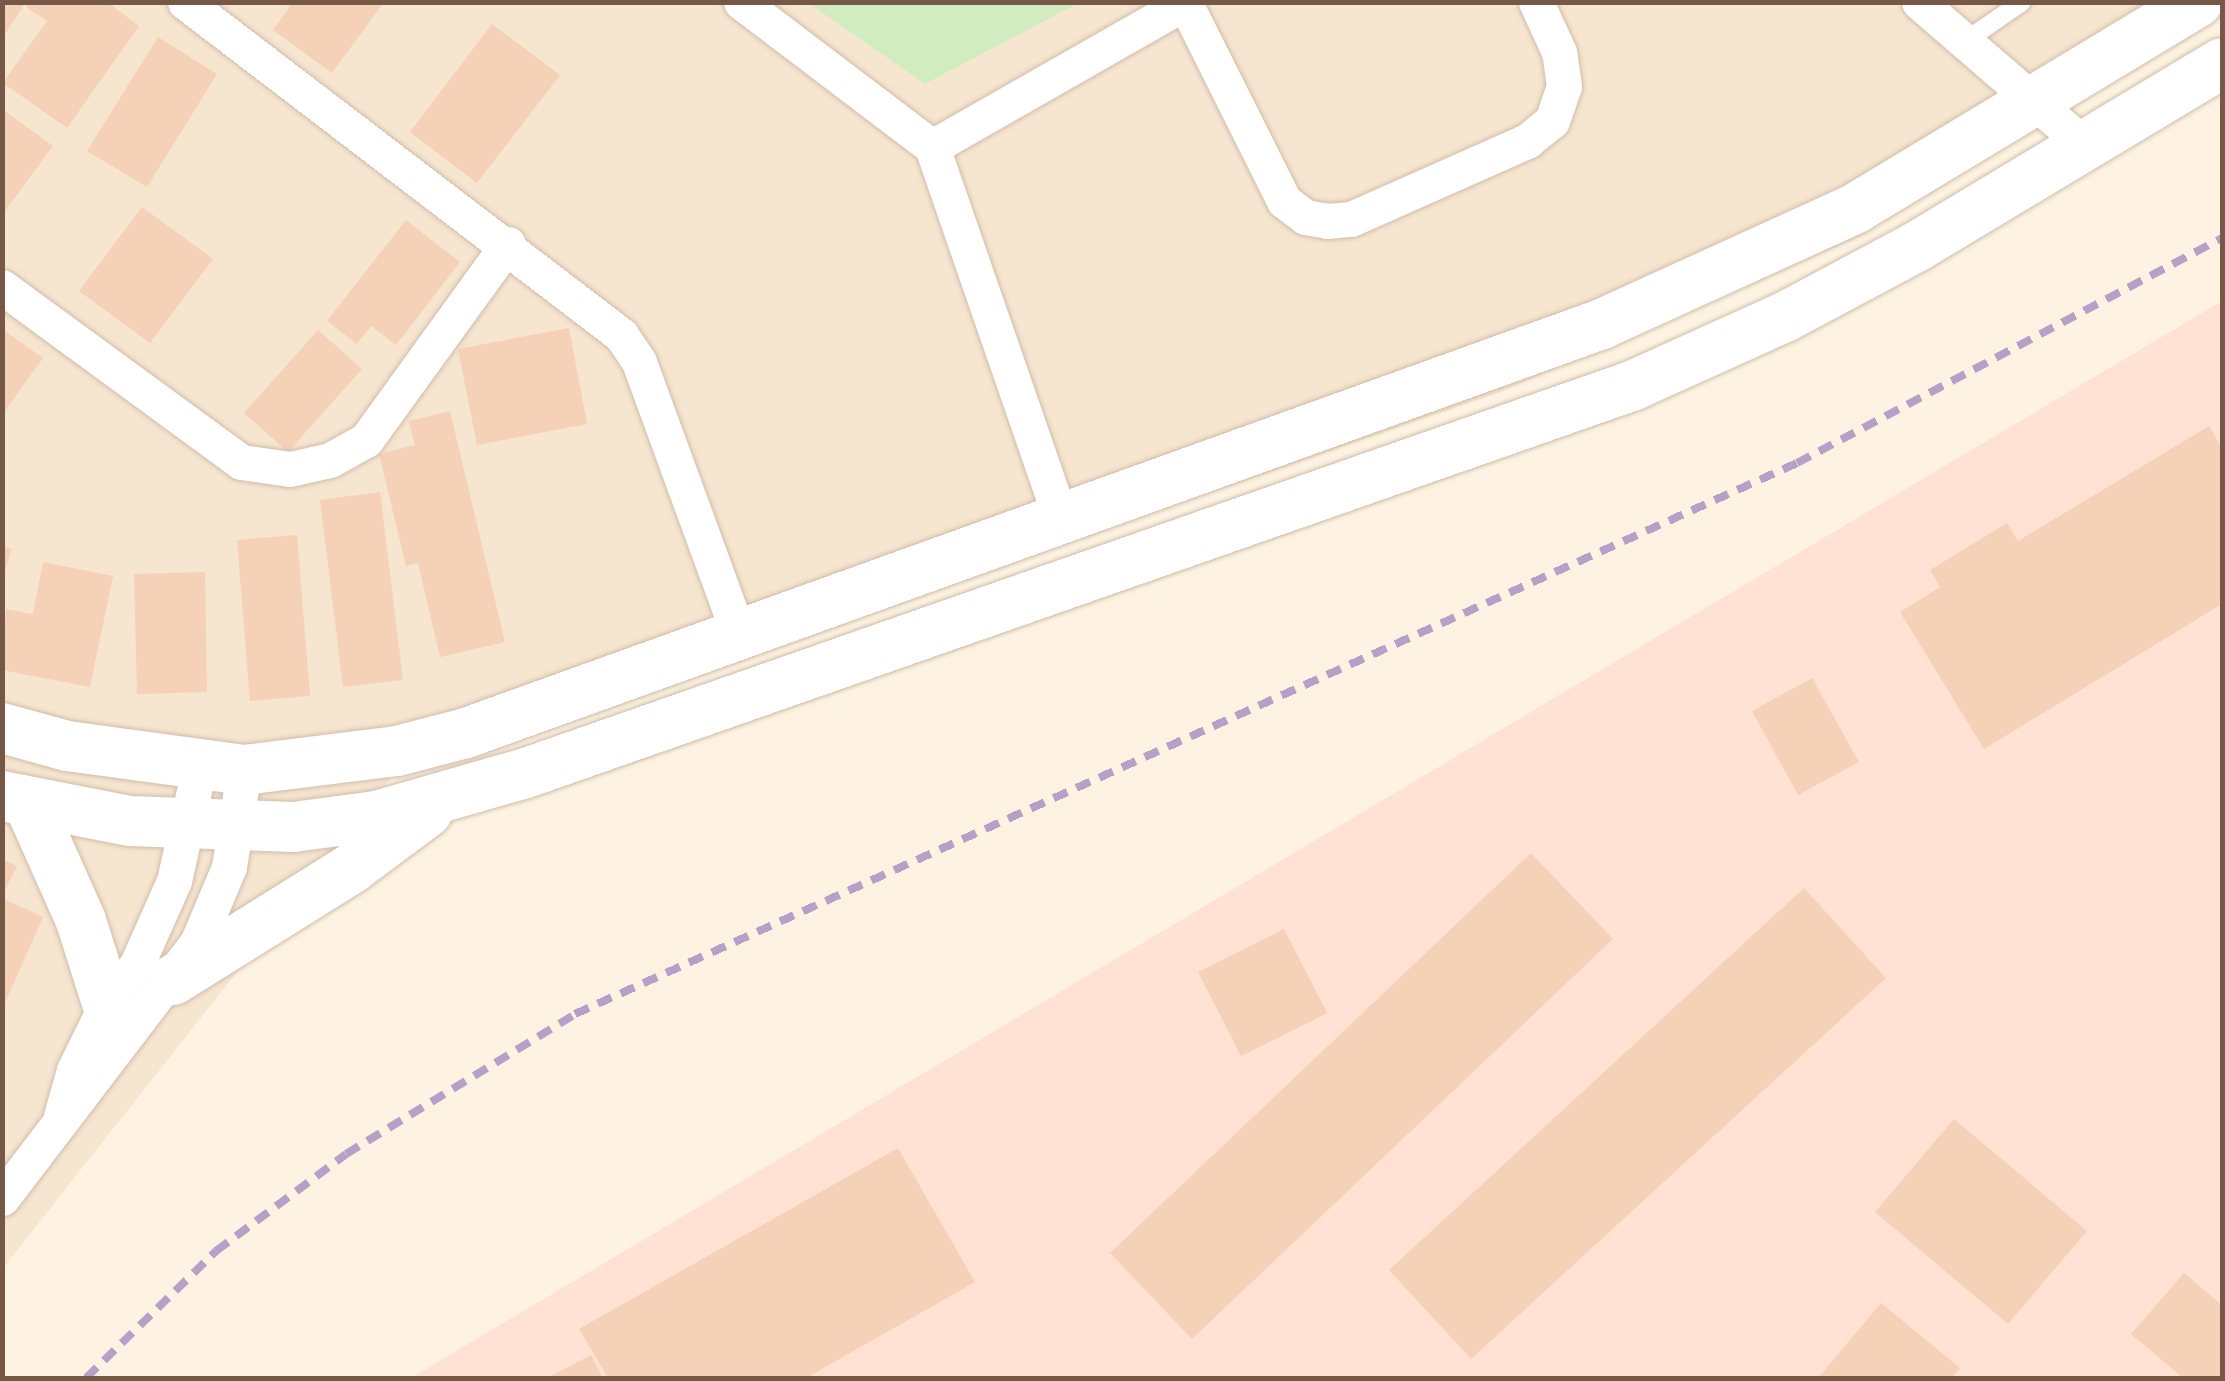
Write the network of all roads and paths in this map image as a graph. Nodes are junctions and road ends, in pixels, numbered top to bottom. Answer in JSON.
{"nodes":[{"id":1,"x":184,"y":2,"type":"edge"},
{"id":2,"x":742,"y":2,"type":"edge"},
{"id":3,"x":1536,"y":2,"type":"edge"},
{"id":4,"x":1919,"y":2,"type":"edge"},
{"id":5,"x":2022,"y":2,"type":"edge"},
{"id":6,"x":2198,"y":2,"type":"edge"},
{"id":7,"x":1186,"y":3,"type":"edge"},
{"id":8,"x":1964,"y":42,"type":"junction"},
{"id":9,"x":2222,"y":63,"type":"edge"},
{"id":10,"x":2033,"y":103,"type":"junction"},
{"id":11,"x":932,"y":147,"type":"junction"},
{"id":12,"x":2088,"y":148,"type":"junction"},
{"id":13,"x":508,"y":244,"type":"junction"},
{"id":14,"x":2,"y":288,"type":"edge"},
{"id":15,"x":1060,"y":517,"type":"junction"},
{"id":16,"x":739,"y":636,"type":"junction"},
{"id":17,"x":2,"y":728,"type":"edge"},
{"id":18,"x":221,"y":769,"type":"junction"},
{"id":19,"x":16,"y":800,"type":"edge"},
{"id":20,"x":443,"y":800,"type":"junction"},
{"id":21,"x":215,"y":828,"type":"junction"},
{"id":22,"x":174,"y":980,"type":"junction"},
{"id":23,"x":107,"y":1003,"type":"junction"},
{"id":24,"x":60,"y":1117,"type":"junction"},
{"id":25,"x":2,"y":1198,"type":"edge"}],
"edges":[{"from":1,"to":13,"type":"street"},
{"from":2,"to":11,"type":"street"},
{"from":3,"to":7,"type":"street"},
{"from":4,"to":8,"type":"street"},
{"from":5,"to":8,"type":"lane"},
{"from":6,"to":10,"type":"street"},
{"from":7,"to":11,"type":"street"},
{"from":8,"to":10,"type":"street"},
{"from":9,"to":12,"type":"street"},
{"from":10,"to":12,"type":"street"},
{"from":10,"to":15,"type":"street"},
{"from":11,"to":15,"type":"street"},
{"from":12,"to":20,"type":"street"},
{"from":13,"to":14,"type":"street"},
{"from":13,"to":16,"type":"street"},
{"from":15,"to":16,"type":"street"},
{"from":16,"to":18,"type":"street"},
{"from":17,"to":18,"type":"street"},
{"from":18,"to":21,"type":"street"},
{"from":18,"to":21,"type":"street"},
{"from":19,"to":21,"type":"street"},
{"from":19,"to":23,"type":"street"},
{"from":20,"to":21,"type":"street"},
{"from":20,"to":22,"type":"street"},
{"from":21,"to":22,"type":"street"},
{"from":21,"to":23,"type":"street"},
{"from":22,"to":24,"type":"street"},
{"from":23,"to":24,"type":"street"},
{"from":24,"to":25,"type":"street"}]}
